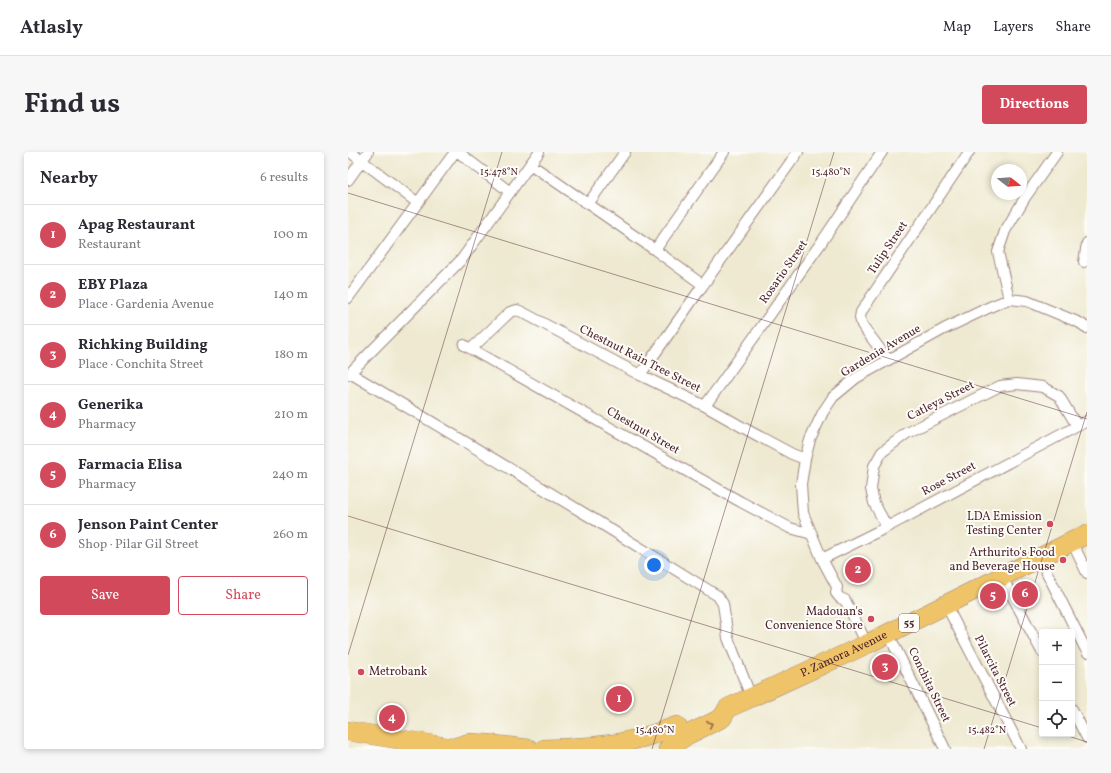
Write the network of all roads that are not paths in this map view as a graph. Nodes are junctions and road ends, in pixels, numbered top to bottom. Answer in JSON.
{"nodes":[{"id":1,"x":350,"y":152,"type":"edge"},
{"id":2,"x":368,"y":152,"type":"edge"},
{"id":3,"x":457,"y":152,"type":"edge"},
{"id":4,"x":539,"y":152,"type":"edge"},
{"id":5,"x":625,"y":152,"type":"edge"},
{"id":6,"x":724,"y":152,"type":"edge"},
{"id":7,"x":798,"y":152,"type":"edge"},
{"id":8,"x":882,"y":152,"type":"edge"},
{"id":9,"x":968,"y":152,"type":"edge"},
{"id":10,"x":1057,"y":152,"type":"edge"},
{"id":11,"x":361,"y":162,"type":"junction"},
{"id":12,"x":530,"y":164,"type":"junction"},
{"id":13,"x":348,"y":180,"type":"edge"},
{"id":14,"x":510,"y":192,"type":"junction"},
{"id":15,"x":418,"y":203,"type":"junction"},
{"id":16,"x":588,"y":204,"type":"junction"},
{"id":17,"x":1087,"y":243,"type":"edge"},
{"id":18,"x":655,"y":250,"type":"junction"},
{"id":19,"x":1084,"y":262,"type":"dead end"},
{"id":20,"x":703,"y":285,"type":"junction"},
{"id":21,"x":348,"y":298,"type":"edge"},
{"id":22,"x":1009,"y":299,"type":"junction"},
{"id":23,"x":1087,"y":328,"type":"edge"},
{"id":24,"x":468,"y":347,"type":"joint"},
{"id":25,"x":888,"y":360,"type":"junction"},
{"id":26,"x":349,"y":374,"type":"edge"},
{"id":27,"x":640,"y":375,"type":"junction"},
{"id":28,"x":705,"y":406,"type":"junction"},
{"id":29,"x":1087,"y":421,"type":"edge"},
{"id":30,"x":1077,"y":426,"type":"junction"},
{"id":31,"x":805,"y":459,"type":"junction"},
{"id":32,"x":887,"y":527,"type":"junction"},
{"id":33,"x":812,"y":534,"type":"junction"},
{"id":34,"x":1079,"y":538,"type":"edge"},
{"id":35,"x":1040,"y":558,"type":"junction"},
{"id":36,"x":822,"y":559,"type":"junction"},
{"id":37,"x":1087,"y":573,"type":"edge"},
{"id":38,"x":1002,"y":577,"type":"junction"},
{"id":39,"x":946,"y":605,"type":"junction"},
{"id":40,"x":888,"y":633,"type":"junction"},
{"id":41,"x":867,"y":644,"type":"junction"},
{"id":42,"x":1039,"y":646,"type":"edge"},
{"id":43,"x":1087,"y":652,"type":"edge"},
{"id":44,"x":751,"y":697,"type":"junction"},
{"id":45,"x":1075,"y":715,"type":"edge"},
{"id":46,"x":348,"y":731,"type":"edge"},
{"id":47,"x":681,"y":737,"type":"edge"},
{"id":48,"x":1087,"y":738,"type":"edge"},
{"id":49,"x":455,"y":748,"type":"edge"},
{"id":50,"x":529,"y":749,"type":"edge"},
{"id":51,"x":544,"y":749,"type":"edge"},
{"id":52,"x":649,"y":749,"type":"edge"},
{"id":53,"x":668,"y":749,"type":"edge"},
{"id":54,"x":945,"y":749,"type":"edge"},
{"id":55,"x":1021,"y":749,"type":"edge"}],
"edges":[{"from":1,"to":11,"type":"street"},
{"from":2,"to":11,"type":"street"},
{"from":3,"to":14,"type":"street"},
{"from":3,"to":15,"type":"street"},
{"from":4,"to":12,"type":"street"},
{"from":5,"to":16,"type":"street"},
{"from":6,"to":18,"type":"street"},
{"from":7,"to":20,"type":"street"},
{"from":8,"to":28,"type":"street","name":"Rosario Street"},
{"from":9,"to":25,"type":"street","name":"Tulip Street"},
{"from":10,"to":22,"type":"street"},
{"from":11,"to":13,"type":"street"},
{"from":11,"to":15,"type":"street"},
{"from":12,"to":14,"type":"street"},
{"from":12,"to":16,"type":"street"},
{"from":14,"to":26,"type":"street"},
{"from":15,"to":21,"type":"street"},
{"from":16,"to":18,"type":"street"},
{"from":17,"to":19,"type":"street"},
{"from":18,"to":20,"type":"street"},
{"from":20,"to":27,"type":"street"},
{"from":22,"to":23,"type":"street"},
{"from":22,"to":25,"type":"street","name":"Gardenia Avenue"},
{"from":24,"to":27,"type":"street","name":"Chestnut Rain Tree Street"},
{"from":24,"to":33,"type":"street","name":"Chestnut Street"},
{"from":25,"to":31,"type":"street","name":"Gardenia Avenue"},
{"from":26,"to":44,"type":"street"},
{"from":27,"to":28,"type":"street","name":"Chestnut Rain Tree Street"},
{"from":28,"to":31,"type":"street","name":"Chestnut Rain Tree Street"},
{"from":29,"to":30,"type":"street","name":"Rose Street"},
{"from":30,"to":32,"type":"street","name":"Rose Street"},
{"from":30,"to":32,"type":"street","name":"Catleya Street"},
{"from":31,"to":33,"type":"street","name":"Gardenia Avenue"},
{"from":32,"to":36,"type":"street","name":"Rose Street"},
{"from":33,"to":36,"type":"street","name":"Gardenia Avenue"},
{"from":34,"to":35,"type":"highway","name":"P. Zamora Avenue","number":"55"},
{"from":34,"to":37,"type":"street"},
{"from":35,"to":38,"type":"highway","name":"P. Zamora Avenue","number":"55"},
{"from":35,"to":43,"type":"street"},
{"from":36,"to":41,"type":"street","name":"Gardenia Avenue"},
{"from":38,"to":39,"type":"highway","name":"P. Zamora Avenue","number":"55"},
{"from":38,"to":42,"type":"street"},
{"from":39,"to":40,"type":"highway","name":"P. Zamora Avenue","number":"55"},
{"from":39,"to":55,"type":"street","name":"Pilarcita Street"},
{"from":40,"to":41,"type":"highway","name":"P. Zamora Avenue","number":"55"},
{"from":40,"to":54,"type":"street","name":"Conchita Street"},
{"from":41,"to":44,"type":"highway","name":"P. Zamora Avenue","number":"55"},
{"from":44,"to":47,"type":"highway","name":"P. Zamora Avenue","number":"55"},
{"from":45,"to":48,"type":"street"},
{"from":46,"to":49,"type":"highway"},
{"from":47,"to":51,"type":"highway"},
{"from":47,"to":52,"type":"highway","name":"P. Zamora Avenue","number":"55"},
{"from":47,"to":53,"type":"highway","name":"P. Zamora Avenue","number":"55"},
{"from":49,"to":50,"type":"highway"}]}
